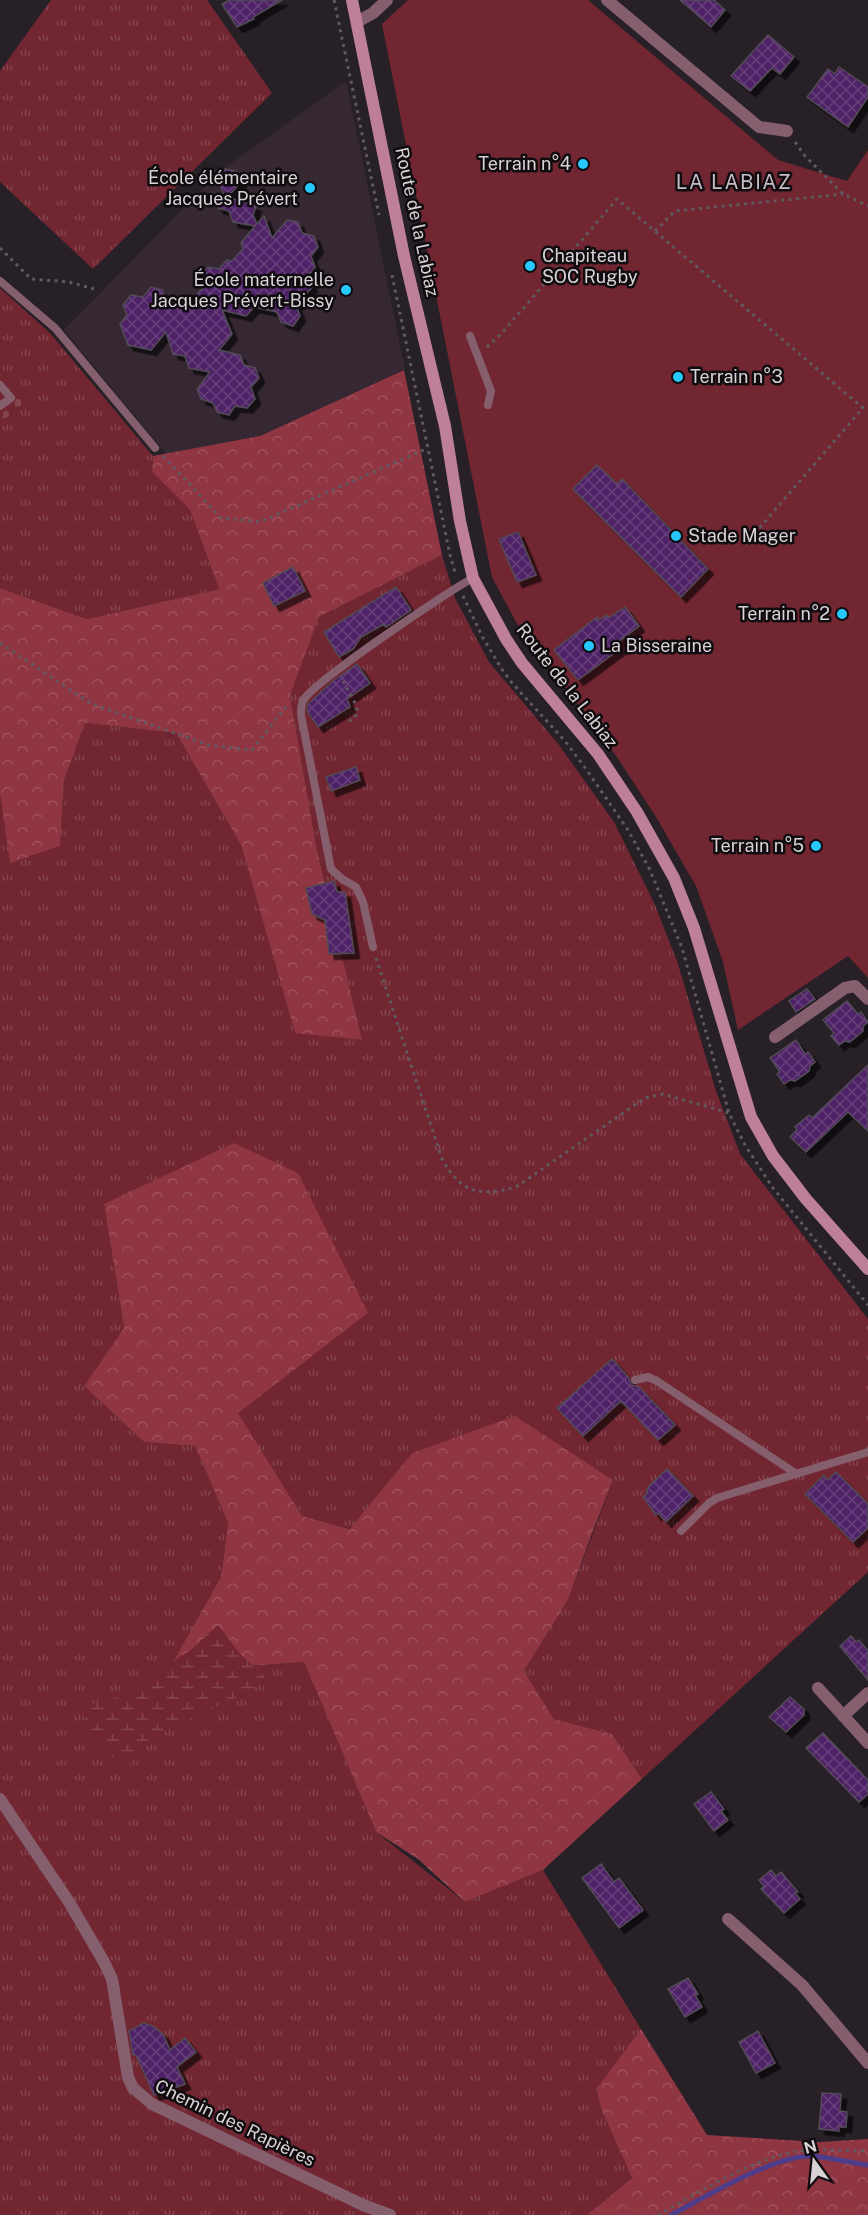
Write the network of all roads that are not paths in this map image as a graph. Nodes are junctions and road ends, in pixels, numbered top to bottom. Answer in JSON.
{"nodes":[{"id":1,"x":352,"y":0,"type":"edge"},
{"id":2,"x":387,"y":0,"type":"edge"},
{"id":3,"x":607,"y":0,"type":"edge"},
{"id":4,"x":357,"y":22,"type":"junction"},
{"id":5,"x":787,"y":131,"type":"road end"},
{"id":6,"x":0,"y":281,"type":"edge"},
{"id":7,"x":470,"y":336,"type":"dead end"},
{"id":8,"x":0,"y":385,"type":"edge"},
{"id":9,"x":488,"y":405,"type":"dead end"},
{"id":10,"x":0,"y":406,"type":"edge"},
{"id":11,"x":155,"y":448,"type":"road end"},
{"id":12,"x":473,"y":578,"type":"junction"},
{"id":13,"x":373,"y":947,"type":"road end"},
{"id":14,"x":868,"y":999,"type":"edge"},
{"id":15,"x":775,"y":1037,"type":"dead end"},
{"id":16,"x":868,"y":1269,"type":"edge"},
{"id":17,"x":635,"y":1380,"type":"dead end"},
{"id":18,"x":868,"y":1452,"type":"edge"},
{"id":19,"x":795,"y":1473,"type":"junction"},
{"id":20,"x":681,"y":1531,"type":"dead end"},
{"id":21,"x":818,"y":1688,"type":"dead end"},
{"id":22,"x":868,"y":1693,"type":"edge"},
{"id":23,"x":843,"y":1716,"type":"junction"},
{"id":24,"x":868,"y":1743,"type":"edge"},
{"id":25,"x":0,"y":1799,"type":"edge"},
{"id":26,"x":728,"y":1918,"type":"dead end"},
{"id":27,"x":868,"y":2063,"type":"edge"},
{"id":28,"x":390,"y":2215,"type":"edge"}],
"edges":[{"from":1,"to":4,"type":"main road","name":"Route de la Labiaz"},
{"from":2,"to":4,"type":"street"},
{"from":3,"to":5,"type":"street"},
{"from":4,"to":12,"type":"main road","name":"Route de la Labiaz"},
{"from":6,"to":11,"type":"lane"},
{"from":7,"to":9,"type":"lane"},
{"from":8,"to":10,"type":"lane"},
{"from":12,"to":13,"type":"lane"},
{"from":12,"to":16,"type":"main road","name":"Route de la Labiaz"},
{"from":14,"to":15,"type":"street"},
{"from":17,"to":19,"type":"lane"},
{"from":18,"to":19,"type":"lane"},
{"from":19,"to":20,"type":"lane"},
{"from":21,"to":23,"type":"street"},
{"from":22,"to":23,"type":"street"},
{"from":23,"to":24,"type":"street"},
{"from":25,"to":28,"type":"street","name":"Chemin des Rapières"},
{"from":26,"to":27,"type":"street"}]}
